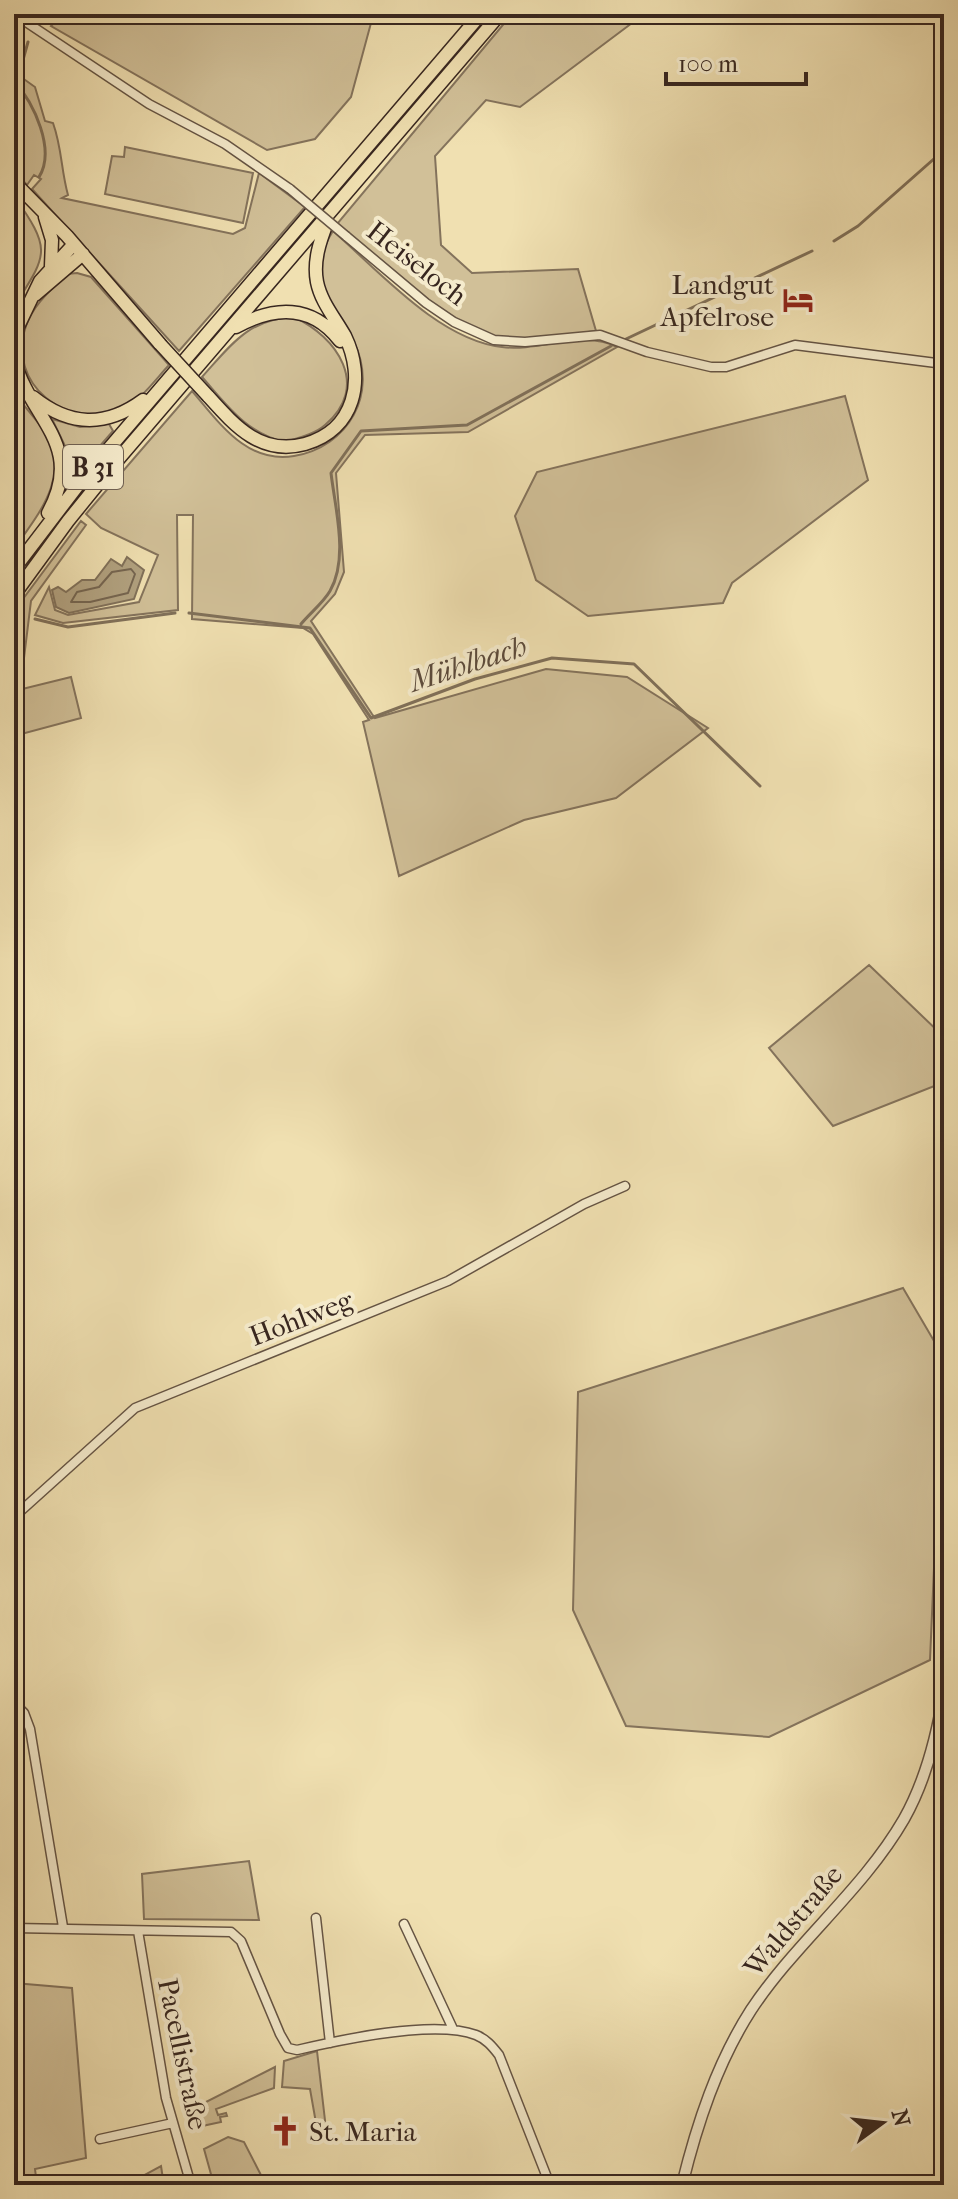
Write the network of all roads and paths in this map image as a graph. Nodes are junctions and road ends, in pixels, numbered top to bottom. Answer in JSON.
{"nodes":[{"id":1,"x":14,"y":14,"type":"edge"},
{"id":2,"x":481,"y":14,"type":"edge"},
{"id":3,"x":500,"y":14,"type":"edge"},
{"id":4,"x":14,"y":182,"type":"edge"},
{"id":5,"x":333,"y":210,"type":"junction"},
{"id":6,"x":42,"y":211,"type":"junction"},
{"id":7,"x":78,"y":249,"type":"junction"},
{"id":8,"x":51,"y":266,"type":"junction"},
{"id":9,"x":32,"y":297,"type":"junction"},
{"id":10,"x":227,"y":331,"type":"junction"},
{"id":11,"x":14,"y":335,"type":"edge"},
{"id":12,"x":14,"y":359,"type":"edge"},
{"id":13,"x":354,"y":364,"type":"junction"},
{"id":14,"x":944,"y":364,"type":"edge"},
{"id":15,"x":162,"y":387,"type":"junction"},
{"id":16,"x":29,"y":393,"type":"junction"},
{"id":17,"x":28,"y":550,"type":"junction"},
{"id":18,"x":14,"y":569,"type":"edge"},
{"id":19,"x":14,"y":595,"type":"edge"},
{"id":20,"x":625,"y":1186,"type":"dead end"},
{"id":21,"x":14,"y":1517,"type":"edge"},
{"id":22,"x":944,"y":1692,"type":"edge"},
{"id":23,"x":14,"y":1703,"type":"edge"},
{"id":24,"x":316,"y":1918,"type":"dead end"},
{"id":25,"x":404,"y":1924,"type":"dead end"},
{"id":26,"x":63,"y":1927,"type":"junction"},
{"id":27,"x":14,"y":1928,"type":"edge"},
{"id":28,"x":138,"y":1931,"type":"junction"},
{"id":29,"x":453,"y":2029,"type":"junction"},
{"id":30,"x":330,"y":2043,"type":"junction"},
{"id":31,"x":173,"y":2123,"type":"junction"},
{"id":32,"x":100,"y":2139,"type":"dead end"},
{"id":33,"x":191,"y":2185,"type":"edge"},
{"id":34,"x":550,"y":2185,"type":"edge"},
{"id":35,"x":682,"y":2185,"type":"edge"}],
"edges":[{"from":1,"to":14,"type":"street","name":"Heiseloch","bridge":true},
{"from":2,"to":15,"type":"highway","number":"B 31"},
{"from":3,"to":5,"type":"highway","number":"B 31"},
{"from":4,"to":6,"type":"highway"},
{"from":5,"to":10,"type":"highway","number":"B 31"},
{"from":5,"to":13,"type":"highway"},
{"from":6,"to":7,"type":"highway"},
{"from":6,"to":8,"type":"highway"},
{"from":7,"to":8,"type":"highway"},
{"from":7,"to":9,"type":"highway"},
{"from":7,"to":13,"type":"highway","bridge":true},
{"from":8,"to":9,"type":"highway"},
{"from":9,"to":11,"type":"highway"},
{"from":10,"to":13,"type":"highway"},
{"from":10,"to":19,"type":"highway","number":"B 31"},
{"from":12,"to":16,"type":"highway"},
{"from":15,"to":16,"type":"highway"},
{"from":15,"to":17,"type":"highway","number":"B 31"},
{"from":16,"to":17,"type":"highway"},
{"from":17,"to":18,"type":"highway","number":"B 31"},
{"from":20,"to":21,"type":"street","name":"Hohlweg"},
{"from":22,"to":35,"type":"street","name":"Waldstraße"},
{"from":23,"to":26,"type":"street"},
{"from":24,"to":30,"type":"street"},
{"from":25,"to":29,"type":"street"},
{"from":26,"to":27,"type":"street"},
{"from":26,"to":28,"type":"street"},
{"from":28,"to":30,"type":"street"},
{"from":28,"to":31,"type":"street","name":"Pacellistraße"},
{"from":29,"to":30,"type":"street"},
{"from":29,"to":34,"type":"street"},
{"from":31,"to":32,"type":"street"},
{"from":31,"to":33,"type":"street","name":"Pacellistraße"}]}
